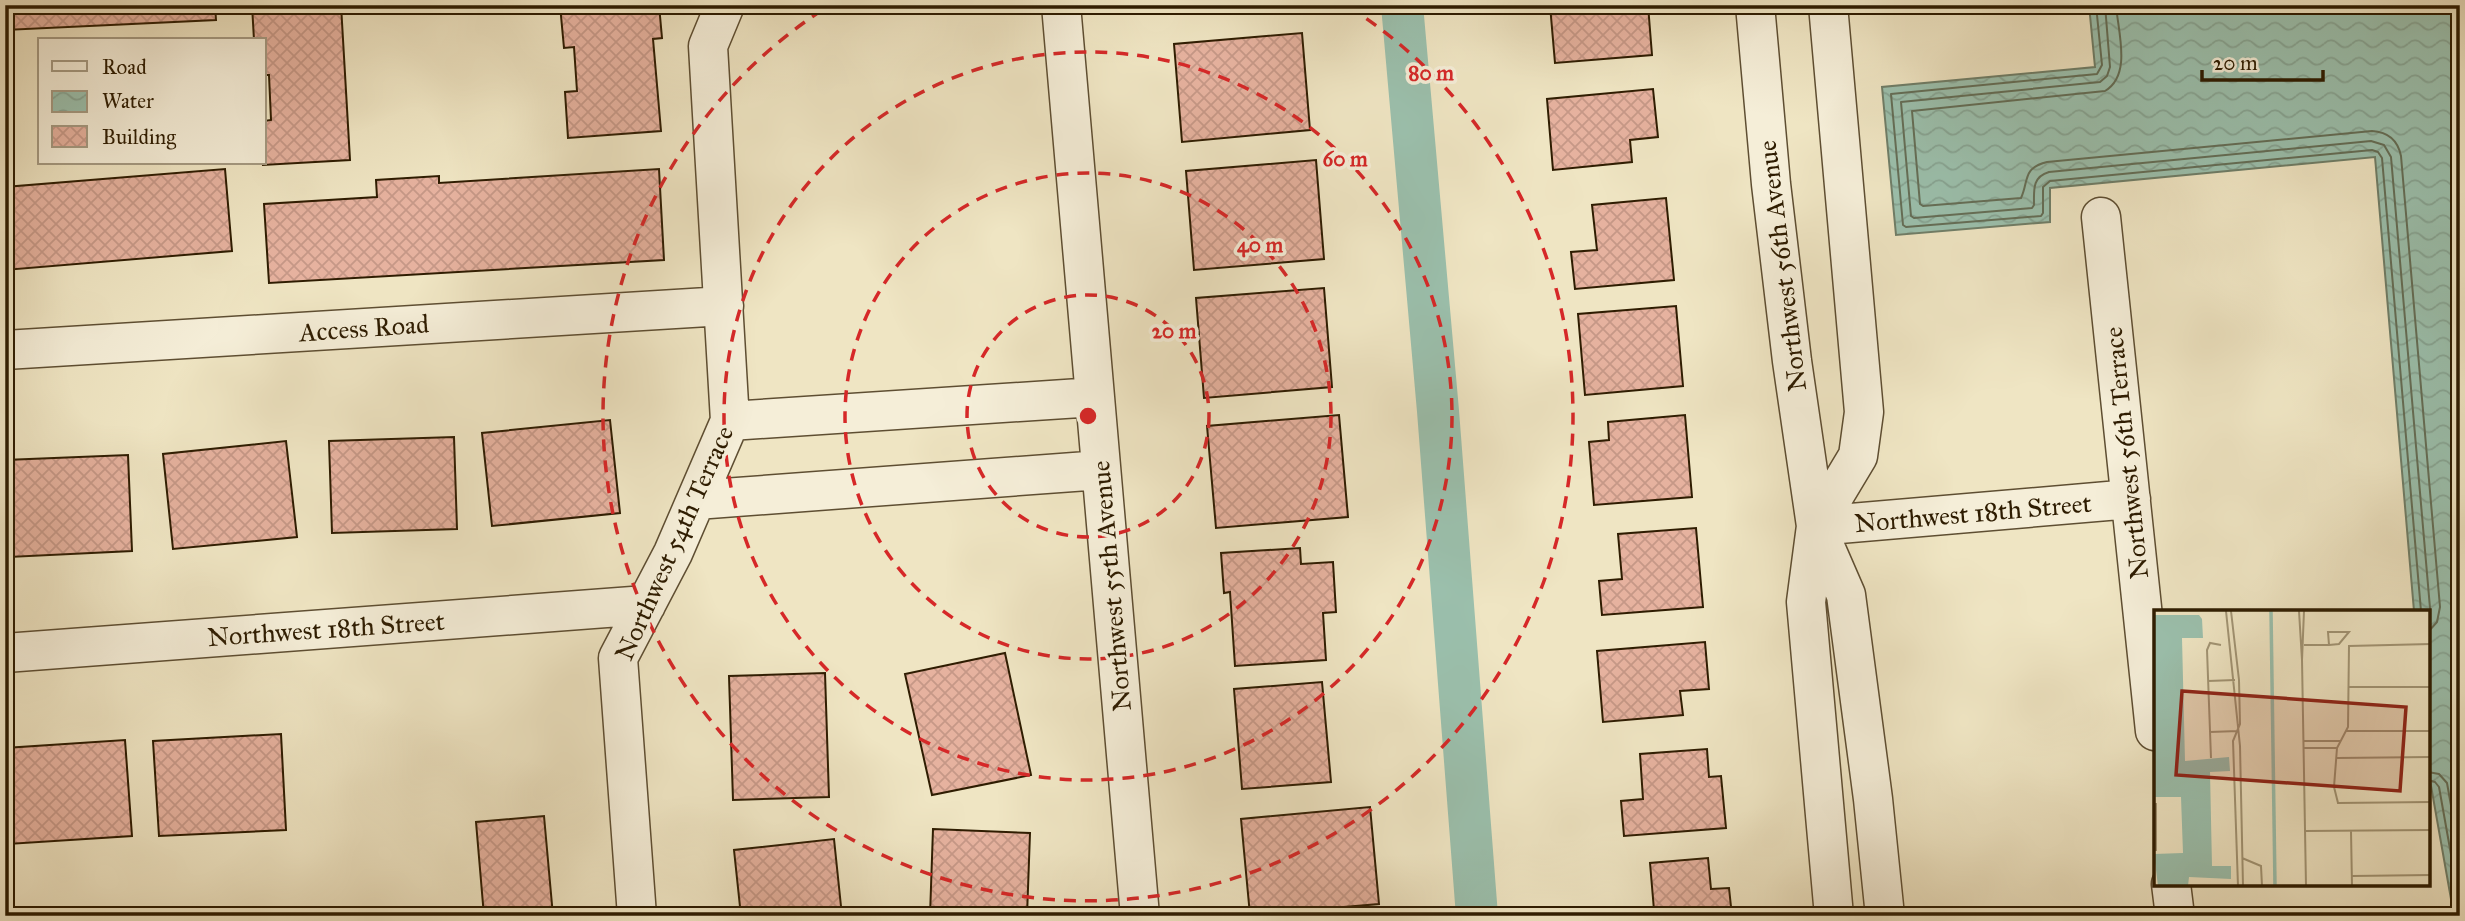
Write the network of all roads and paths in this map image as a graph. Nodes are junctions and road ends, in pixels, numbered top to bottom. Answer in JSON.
{"nodes":[{"id":1,"x":725,"y":5,"type":"edge"},
{"id":2,"x":1061,"y":5,"type":"edge"},
{"id":3,"x":1755,"y":5,"type":"edge"},
{"id":4,"x":1828,"y":5,"type":"edge"},
{"id":5,"x":2101,"y":217,"type":"dead end"},
{"id":6,"x":723,"y":306,"type":"junction"},
{"id":7,"x":5,"y":350,"type":"edge"},
{"id":8,"x":1094,"y":397,"type":"junction"},
{"id":9,"x":730,"y":421,"type":"junction"},
{"id":10,"x":1101,"y":470,"type":"junction"},
{"id":11,"x":2131,"y":499,"type":"junction"},
{"id":12,"x":696,"y":500,"type":"junction"},
{"id":13,"x":1816,"y":526,"type":"junction"},
{"id":14,"x":646,"y":605,"type":"junction"},
{"id":15,"x":5,"y":653,"type":"edge"},
{"id":16,"x":2154,"y":721,"type":"edge"},
{"id":17,"x":2172,"y":886,"type":"edge"},
{"id":18,"x":637,"y":916,"type":"edge"},
{"id":19,"x":1140,"y":916,"type":"edge"},
{"id":20,"x":1834,"y":916,"type":"edge"},
{"id":21,"x":1885,"y":916,"type":"edge"},
{"id":22,"x":2175,"y":916,"type":"edge"}],
"edges":[{"from":1,"to":6,"type":"street","name":"Northwest 54th Terrace"},
{"from":2,"to":8,"type":"street","name":"Northwest 55th Avenue"},
{"from":3,"to":13,"type":"street","name":"Northwest 56th Avenue"},
{"from":4,"to":13,"type":"street"},
{"from":5,"to":11,"type":"street","name":"Northwest 56th Terrace"},
{"from":6,"to":7,"type":"street","name":"Access Road"},
{"from":6,"to":9,"type":"street","name":"Northwest 54th Terrace"},
{"from":8,"to":9,"type":"street"},
{"from":8,"to":10,"type":"street","name":"Northwest 55th Avenue"},
{"from":9,"to":12,"type":"street","name":"Northwest 54th Terrace"},
{"from":10,"to":12,"type":"street"},
{"from":10,"to":19,"type":"street","name":"Northwest 55th Avenue"},
{"from":11,"to":13,"type":"street","name":"Northwest 18th Street"},
{"from":11,"to":16,"type":"street","name":"Northwest 56th Terrace"},
{"from":12,"to":14,"type":"street","name":"Northwest 54th Terrace"},
{"from":13,"to":20,"type":"street","name":"Northwest 56th Avenue"},
{"from":13,"to":21,"type":"street","name":"Northwest 56th Avenue"},
{"from":14,"to":15,"type":"street","name":"Northwest 18th Street"},
{"from":14,"to":18,"type":"street","name":"Northwest 54th Terrace"},
{"from":17,"to":22,"type":"street"}]}
